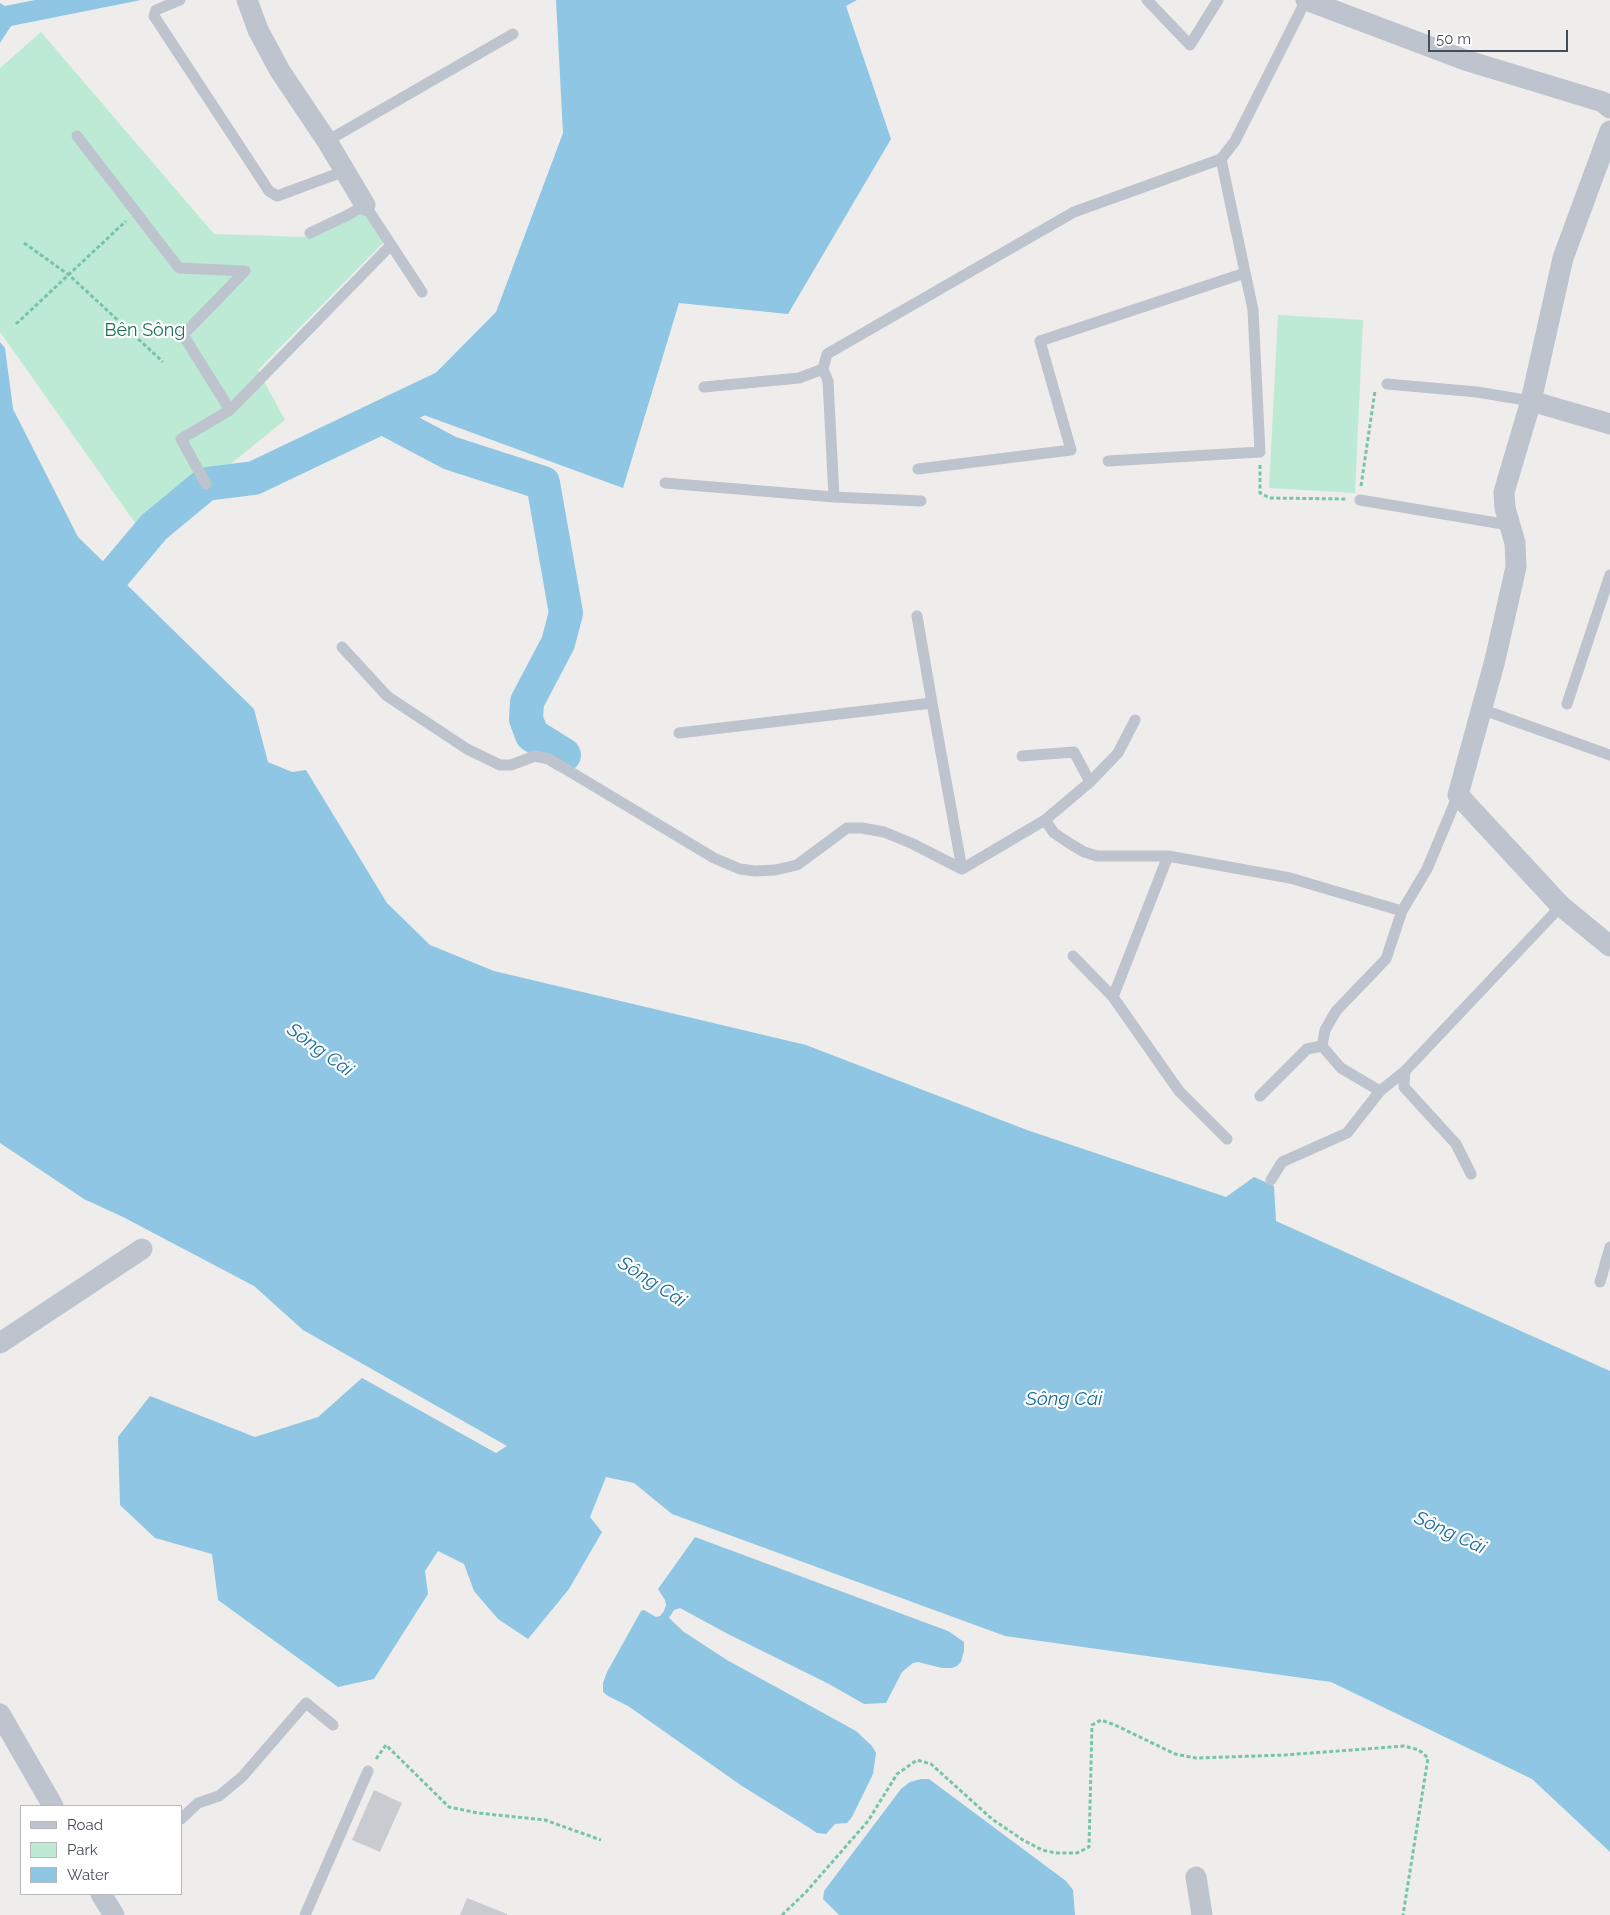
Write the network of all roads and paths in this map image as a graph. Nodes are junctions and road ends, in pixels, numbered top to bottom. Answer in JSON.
{"nodes":[{"id":1,"x":180,"y":0,"type":"edge"},
{"id":2,"x":246,"y":0,"type":"edge"},
{"id":3,"x":1147,"y":0,"type":"edge"},
{"id":4,"x":1218,"y":0,"type":"edge"},
{"id":5,"x":1306,"y":0,"type":"edge"},
{"id":6,"x":513,"y":34,"type":"dead end"},
{"id":7,"x":1610,"y":108,"type":"edge"},
{"id":8,"x":1610,"y":131,"type":"edge"},
{"id":9,"x":77,"y":136,"type":"dead end"},
{"id":10,"x":327,"y":141,"type":"junction"},
{"id":11,"x":1222,"y":159,"type":"junction"},
{"id":12,"x":345,"y":172,"type":"junction"},
{"id":13,"x":365,"y":205,"type":"junction"},
{"id":14,"x":136,"y":212,"type":"junction"},
{"id":15,"x":310,"y":232,"type":"dead end"},
{"id":16,"x":24,"y":243,"type":"dead end"},
{"id":17,"x":391,"y":245,"type":"junction"},
{"id":18,"x":1246,"y":273,"type":"junction"},
{"id":19,"x":69,"y":275,"type":"junction"},
{"id":20,"x":422,"y":292,"type":"dead end"},
{"id":21,"x":16,"y":324,"type":"dead end"},
{"id":22,"x":163,"y":362,"type":"dead end"},
{"id":23,"x":823,"y":370,"type":"junction"},
{"id":24,"x":1387,"y":384,"type":"joint"},
{"id":25,"x":704,"y":387,"type":"dead end"},
{"id":26,"x":1531,"y":401,"type":"junction"},
{"id":27,"x":230,"y":410,"type":"junction"},
{"id":28,"x":1610,"y":424,"type":"edge"},
{"id":29,"x":1260,"y":452,"type":"junction"},
{"id":30,"x":1108,"y":461,"type":"dead end"},
{"id":31,"x":918,"y":470,"type":"dead end"},
{"id":32,"x":665,"y":483,"type":"dead end"},
{"id":33,"x":206,"y":484,"type":"dead end"},
{"id":34,"x":834,"y":497,"type":"junction"},
{"id":35,"x":1360,"y":500,"type":"junction"},
{"id":36,"x":921,"y":501,"type":"dead end"},
{"id":37,"x":1509,"y":525,"type":"junction"},
{"id":38,"x":1610,"y":575,"type":"edge"},
{"id":39,"x":917,"y":616,"type":"dead end"},
{"id":40,"x":342,"y":647,"type":"dead end"},
{"id":41,"x":932,"y":703,"type":"junction"},
{"id":42,"x":1567,"y":704,"type":"dead end"},
{"id":43,"x":1481,"y":709,"type":"junction"},
{"id":44,"x":1135,"y":720,"type":"dead end"},
{"id":45,"x":680,"y":733,"type":"dead end"},
{"id":46,"x":1610,"y":755,"type":"edge"},
{"id":47,"x":1022,"y":756,"type":"dead end"},
{"id":48,"x":1090,"y":782,"type":"junction"},
{"id":49,"x":1458,"y":796,"type":"junction"},
{"id":50,"x":1044,"y":820,"type":"junction"},
{"id":51,"x":1168,"y":856,"type":"junction"},
{"id":52,"x":962,"y":869,"type":"junction"},
{"id":53,"x":1560,"y":906,"type":"junction"},
{"id":54,"x":1402,"y":911,"type":"junction"},
{"id":55,"x":1610,"y":946,"type":"edge"},
{"id":56,"x":1073,"y":956,"type":"dead end"},
{"id":57,"x":1113,"y":997,"type":"junction"},
{"id":58,"x":1322,"y":1046,"type":"junction"},
{"id":59,"x":1405,"y":1071,"type":"junction"},
{"id":60,"x":1380,"y":1091,"type":"junction"},
{"id":61,"x":1260,"y":1096,"type":"dead end"},
{"id":62,"x":1227,"y":1139,"type":"dead end"},
{"id":63,"x":1471,"y":1174,"type":"dead end"},
{"id":64,"x":1271,"y":1180,"type":"dead end"},
{"id":65,"x":1610,"y":1247,"type":"edge"},
{"id":66,"x":142,"y":1249,"type":"dead end"},
{"id":67,"x":1600,"y":1282,"type":"dead end"},
{"id":68,"x":0,"y":1343,"type":"edge"},
{"id":69,"x":0,"y":1714,"type":"edge"},
{"id":70,"x":333,"y":1724,"type":"dead end"},
{"id":71,"x":368,"y":1771,"type":"joint"},
{"id":72,"x":51,"y":1805,"type":"edge"},
{"id":73,"x":182,"y":1818,"type":"edge"},
{"id":74,"x":601,"y":1840,"type":"dead end"},
{"id":75,"x":1196,"y":1877,"type":"dead end"},
{"id":76,"x":102,"y":1895,"type":"edge"},
{"id":77,"x":114,"y":1915,"type":"edge"},
{"id":78,"x":305,"y":1915,"type":"edge"},
{"id":79,"x":782,"y":1915,"type":"edge"},
{"id":80,"x":1202,"y":1915,"type":"edge"},
{"id":81,"x":1403,"y":1915,"type":"edge"}],
"edges":[{"from":1,"to":12,"type":"lane"},
{"from":2,"to":10,"type":"street"},
{"from":3,"to":4,"type":"lane"},
{"from":5,"to":7,"type":"street"},
{"from":5,"to":11,"type":"lane"},
{"from":6,"to":10,"type":"lane"},
{"from":8,"to":26,"type":"street"},
{"from":9,"to":14,"type":"lane"},
{"from":10,"to":12,"type":"street"},
{"from":11,"to":18,"type":"lane"},
{"from":11,"to":23,"type":"lane"},
{"from":12,"to":13,"type":"street"},
{"from":13,"to":15,"type":"lane"},
{"from":13,"to":17,"type":"lane"},
{"from":14,"to":19,"type":"path"},
{"from":14,"to":27,"type":"lane"},
{"from":16,"to":19,"type":"path"},
{"from":17,"to":20,"type":"lane"},
{"from":17,"to":27,"type":"lane"},
{"from":18,"to":29,"type":"lane"},
{"from":18,"to":31,"type":"lane"},
{"from":19,"to":21,"type":"path"},
{"from":19,"to":22,"type":"path"},
{"from":23,"to":25,"type":"lane"},
{"from":23,"to":34,"type":"lane"},
{"from":24,"to":26,"type":"lane"},
{"from":24,"to":35,"type":"path"},
{"from":26,"to":28,"type":"street"},
{"from":26,"to":37,"type":"street"},
{"from":27,"to":33,"type":"lane"},
{"from":29,"to":30,"type":"lane"},
{"from":29,"to":35,"type":"path"},
{"from":32,"to":34,"type":"lane"},
{"from":34,"to":36,"type":"lane"},
{"from":35,"to":37,"type":"lane"},
{"from":37,"to":43,"type":"street"},
{"from":38,"to":42,"type":"lane"},
{"from":39,"to":41,"type":"lane"},
{"from":40,"to":52,"type":"lane"},
{"from":41,"to":45,"type":"lane"},
{"from":41,"to":52,"type":"lane"},
{"from":43,"to":46,"type":"lane"},
{"from":43,"to":49,"type":"street"},
{"from":44,"to":48,"type":"lane"},
{"from":47,"to":48,"type":"lane"},
{"from":48,"to":50,"type":"lane"},
{"from":49,"to":53,"type":"street"},
{"from":49,"to":54,"type":"lane"},
{"from":50,"to":51,"type":"lane"},
{"from":50,"to":52,"type":"lane"},
{"from":51,"to":54,"type":"lane"},
{"from":51,"to":57,"type":"lane"},
{"from":53,"to":55,"type":"street"},
{"from":53,"to":59,"type":"lane"},
{"from":54,"to":58,"type":"lane"},
{"from":56,"to":57,"type":"lane"},
{"from":57,"to":62,"type":"lane"},
{"from":58,"to":60,"type":"lane"},
{"from":58,"to":61,"type":"lane"},
{"from":59,"to":60,"type":"lane"},
{"from":59,"to":63,"type":"lane"},
{"from":60,"to":64,"type":"lane"},
{"from":65,"to":67,"type":"lane"},
{"from":66,"to":68,"type":"street"},
{"from":69,"to":72,"type":"street"},
{"from":70,"to":73,"type":"lane"},
{"from":71,"to":74,"type":"path"},
{"from":71,"to":78,"type":"lane"},
{"from":75,"to":80,"type":"street"},
{"from":76,"to":77,"type":"street"},
{"from":79,"to":81,"type":"path"}]}
